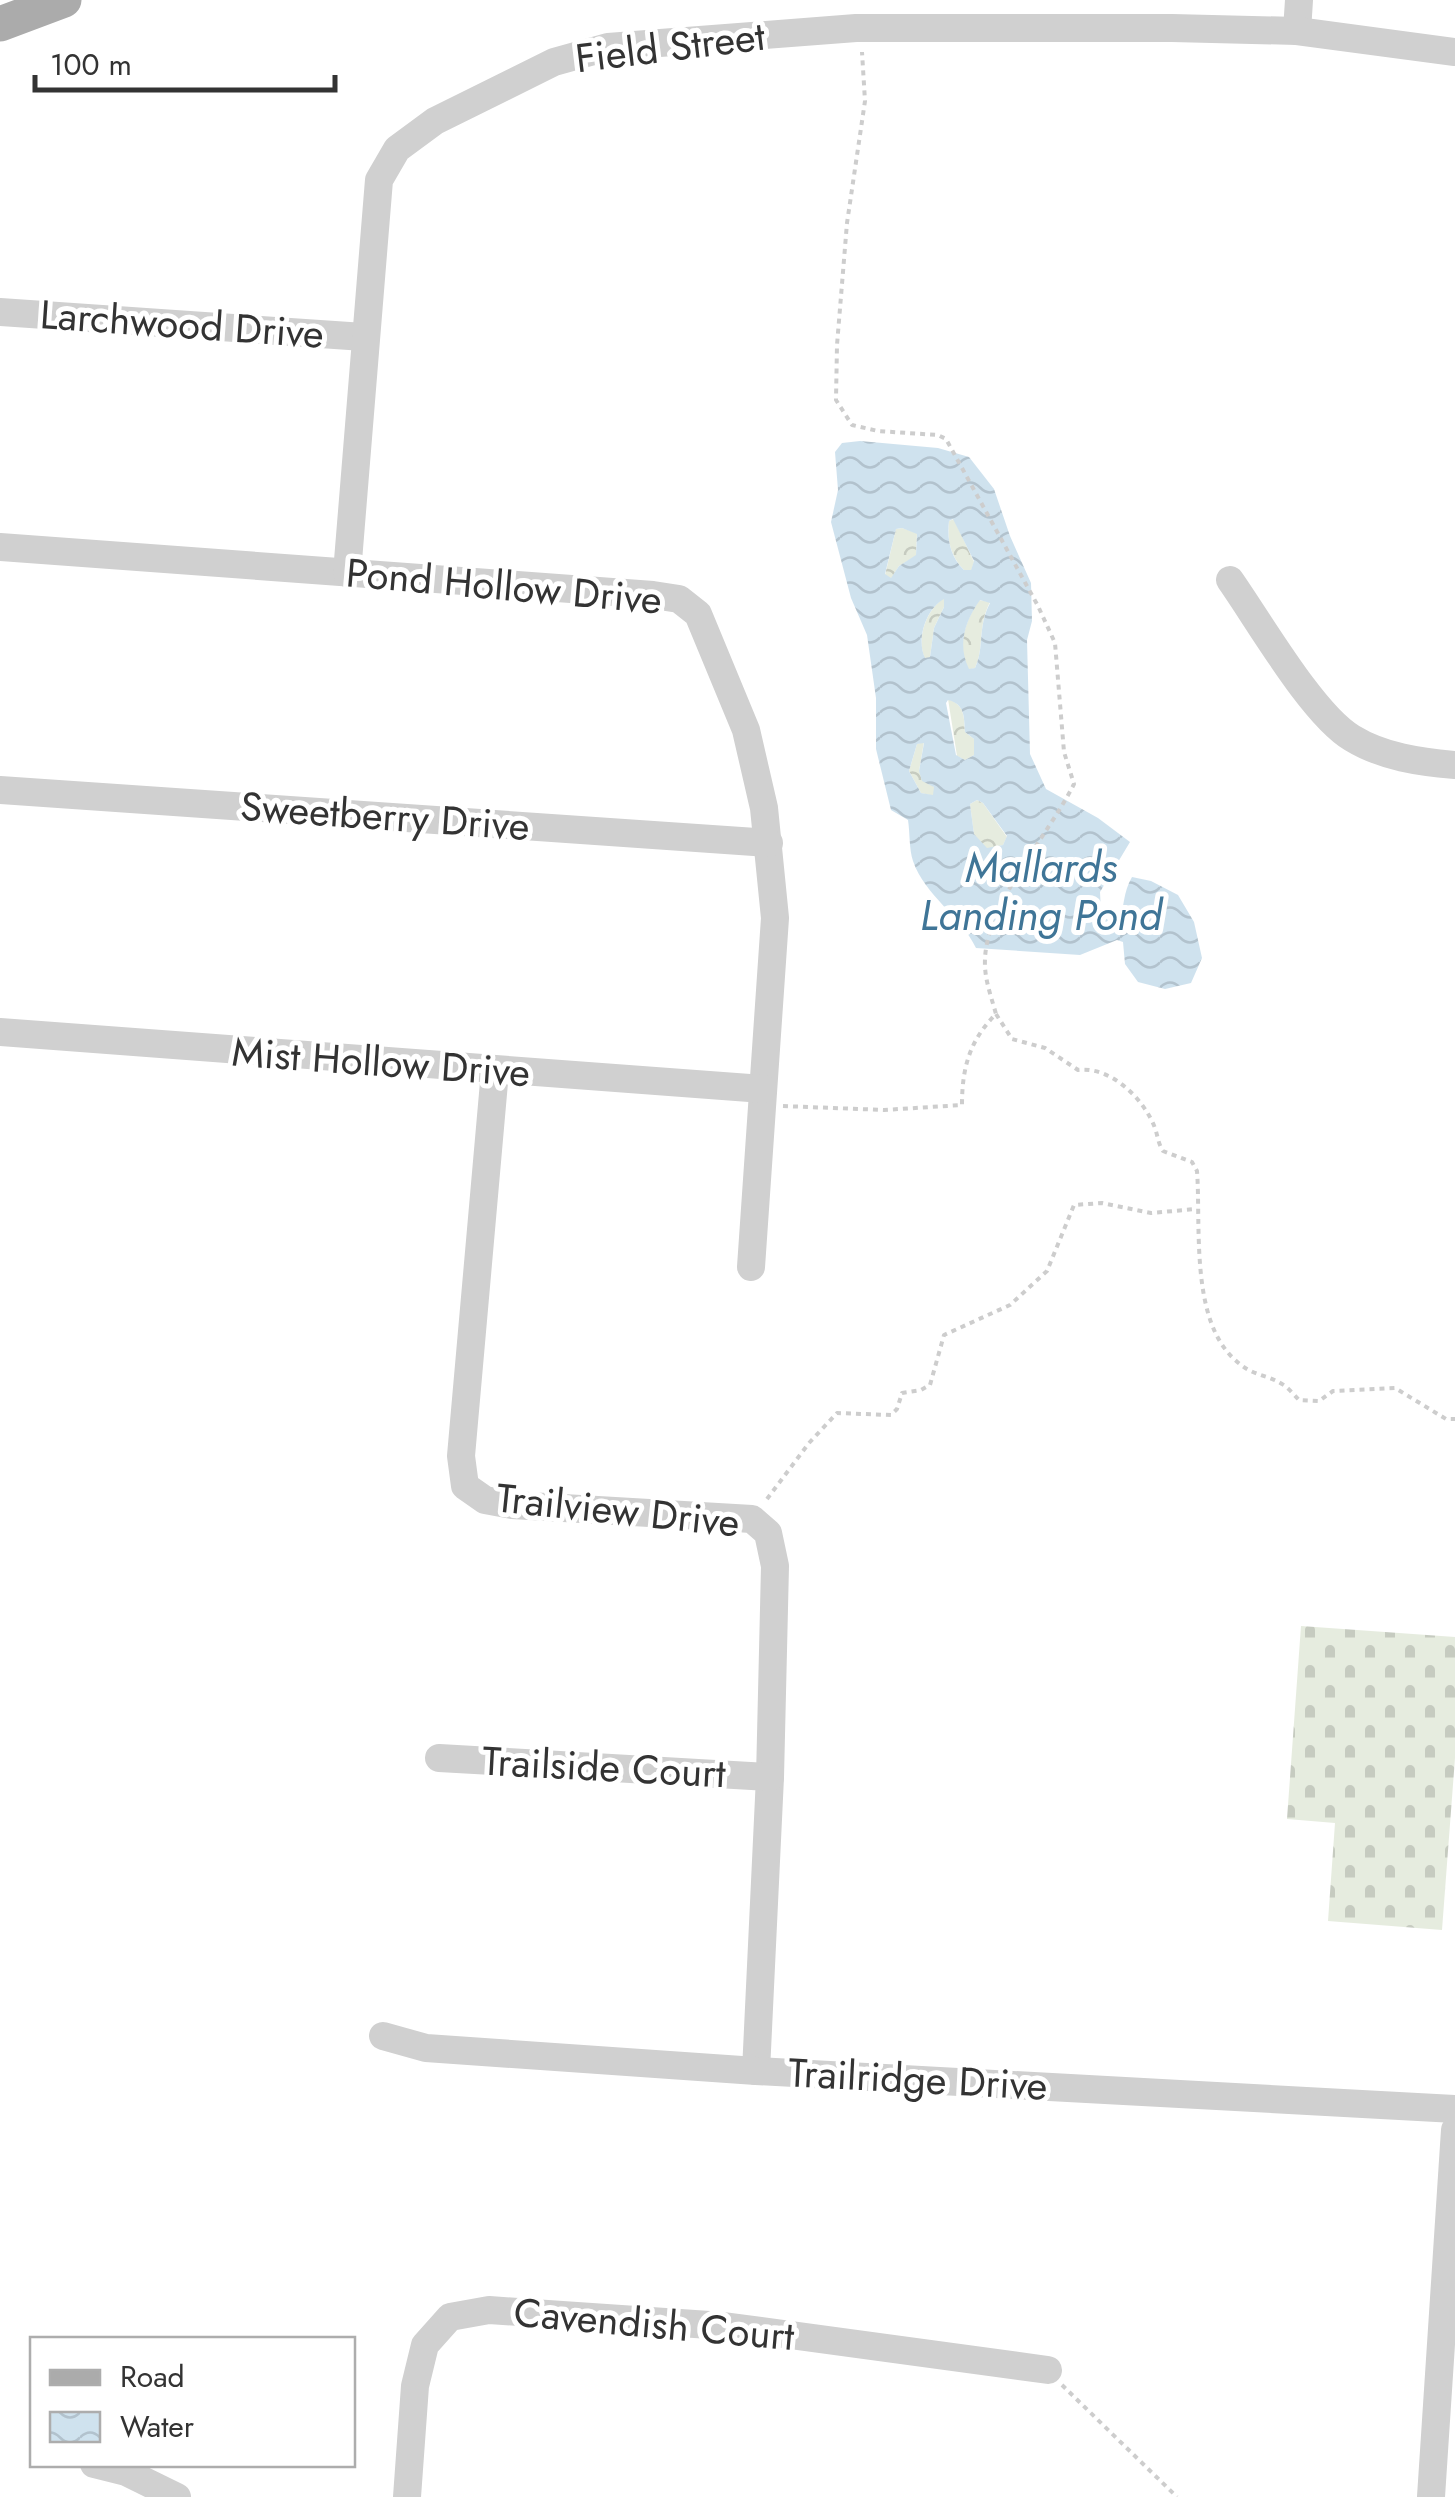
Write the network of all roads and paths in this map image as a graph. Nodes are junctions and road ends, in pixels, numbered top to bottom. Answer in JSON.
{"nodes":[{"id":1,"x":64,"y":0,"type":"edge"},
{"id":2,"x":865,"y":0,"type":"edge"},
{"id":3,"x":1300,"y":0,"type":"edge"},
{"id":4,"x":0,"y":24,"type":"edge"},
{"id":5,"x":856,"y":28,"type":"junction"},
{"id":6,"x":1296,"y":32,"type":"junction"},
{"id":7,"x":1455,"y":52,"type":"edge"},
{"id":8,"x":0,"y":312,"type":"edge"},
{"id":9,"x":364,"y":337,"type":"junction"},
{"id":10,"x":0,"y":547,"type":"edge"},
{"id":11,"x":347,"y":573,"type":"junction"},
{"id":12,"x":1230,"y":580,"type":"dead end"},
{"id":13,"x":1455,"y":765,"type":"edge"},
{"id":14,"x":0,"y":790,"type":"edge"},
{"id":15,"x":769,"y":843,"type":"junction"},
{"id":16,"x":996,"y":1014,"type":"junction"},
{"id":17,"x":0,"y":1032,"type":"edge"},
{"id":18,"x":495,"y":1071,"type":"junction"},
{"id":19,"x":762,"y":1097,"type":"junction"},
{"id":20,"x":1198,"y":1208,"type":"junction"},
{"id":21,"x":751,"y":1268,"type":"dead end"},
{"id":22,"x":1455,"y":1418,"type":"edge"},
{"id":23,"x":752,"y":1519,"type":"junction"},
{"id":24,"x":439,"y":1758,"type":"dead end"},
{"id":25,"x":770,"y":1777,"type":"junction"},
{"id":26,"x":383,"y":2036,"type":"dead end"},
{"id":27,"x":756,"y":2070,"type":"junction"},
{"id":28,"x":1455,"y":2108,"type":"edge"},
{"id":29,"x":1455,"y":2130,"type":"edge"},
{"id":30,"x":1048,"y":2370,"type":"joint"},
{"id":31,"x":106,"y":2467,"type":"edge"},
{"id":32,"x":177,"y":2497,"type":"edge"},
{"id":33,"x":407,"y":2497,"type":"edge"},
{"id":34,"x":1177,"y":2497,"type":"edge"},
{"id":35,"x":1431,"y":2497,"type":"edge"}],
"edges":[{"from":1,"to":4,"type":"main road"},
{"from":2,"to":5,"type":"street"},
{"from":3,"to":6,"type":"street"},
{"from":5,"to":6,"type":"street","name":"Field Street"},
{"from":5,"to":9,"type":"street","name":"Field Street"},
{"from":5,"to":16,"type":"path"},
{"from":6,"to":7,"type":"street","name":"Field Street"},
{"from":8,"to":9,"type":"street","name":"Larchwood Drive"},
{"from":9,"to":11,"type":"street","name":"Field Street"},
{"from":10,"to":11,"type":"street","name":"Pond Hollow Drive"},
{"from":11,"to":15,"type":"street","name":"Pond Hollow Drive"},
{"from":12,"to":13,"type":"street"},
{"from":14,"to":15,"type":"street","name":"Sweetberry Drive"},
{"from":15,"to":19,"type":"street","name":"Pond Hollow Drive"},
{"from":16,"to":19,"type":"path"},
{"from":16,"to":20,"type":"path"},
{"from":17,"to":18,"type":"street","name":"Mist Hollow Drive"},
{"from":18,"to":19,"type":"street","name":"Mist Hollow Drive"},
{"from":18,"to":23,"type":"street","name":"Trailview Drive"},
{"from":19,"to":21,"type":"street","name":"Pond Hollow Drive"},
{"from":20,"to":22,"type":"path"},
{"from":20,"to":23,"type":"path"},
{"from":23,"to":25,"type":"street","name":"Trailview Drive"},
{"from":24,"to":25,"type":"street","name":"Trailside Court"},
{"from":25,"to":27,"type":"street","name":"Trailview Drive"},
{"from":26,"to":27,"type":"street","name":"Trailridge Drive"},
{"from":27,"to":28,"type":"street","name":"Trailridge Drive"},
{"from":29,"to":35,"type":"street"},
{"from":30,"to":33,"type":"street","name":"Cavendish Court"},
{"from":30,"to":34,"type":"path"},
{"from":31,"to":32,"type":"street"}]}
